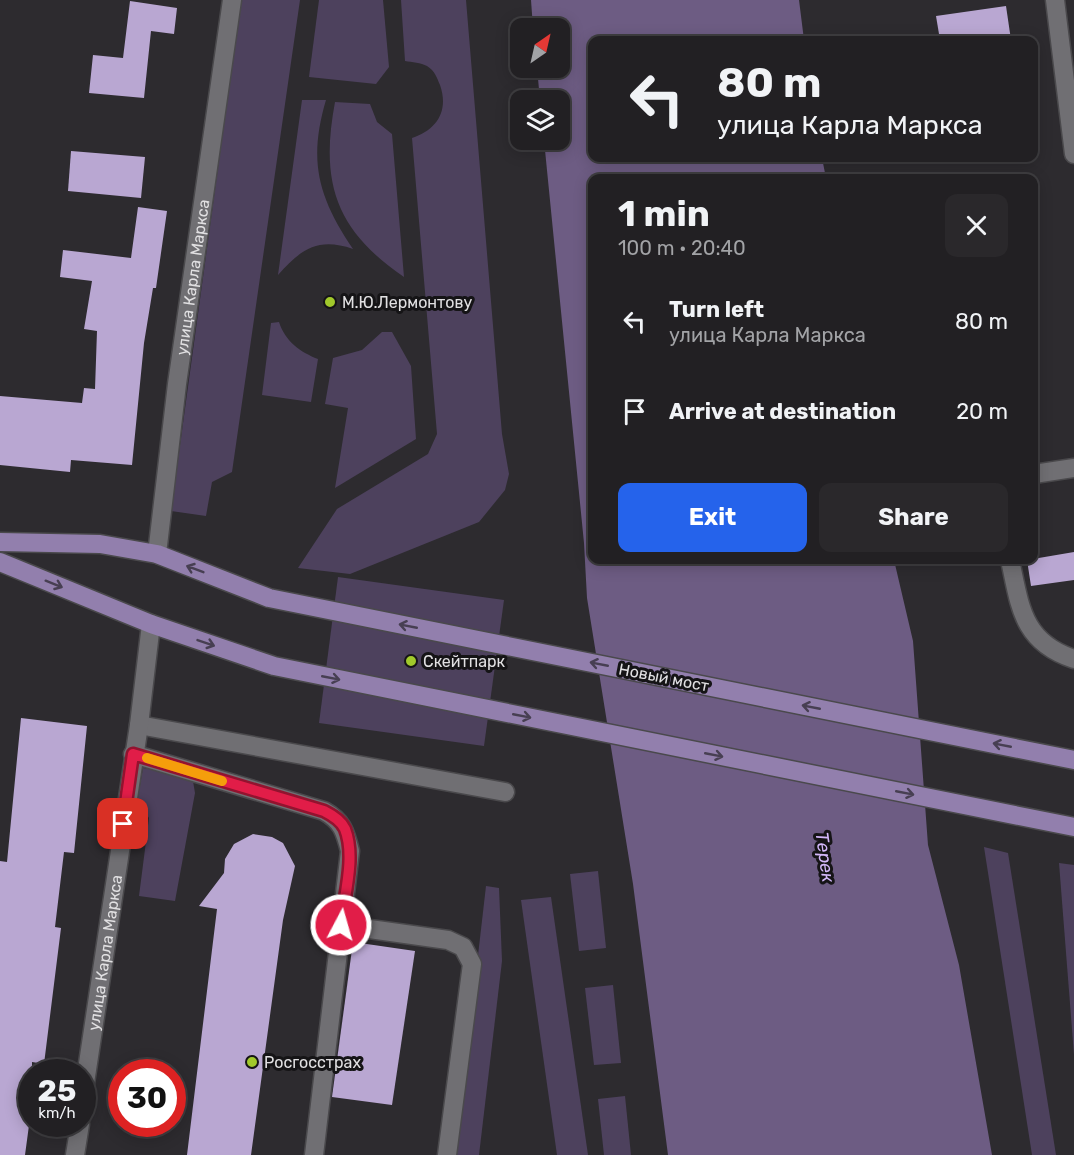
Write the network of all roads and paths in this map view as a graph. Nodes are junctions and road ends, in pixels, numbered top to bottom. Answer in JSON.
{"nodes":[{"id":1,"x":232,"y":0,"type":"edge"},
{"id":2,"x":1055,"y":0,"type":"edge"},
{"id":3,"x":1074,"y":154,"type":"edge"},
{"id":4,"x":1074,"y":468,"type":"edge"},
{"id":5,"x":1038,"y":473,"type":"edge"},
{"id":6,"x":0,"y":542,"type":"edge"},
{"id":7,"x":158,"y":554,"type":"junction"},
{"id":8,"x":0,"y":562,"type":"edge"},
{"id":9,"x":1011,"y":564,"type":"edge"},
{"id":10,"x":151,"y":624,"type":"junction"},
{"id":11,"x":1074,"y":659,"type":"edge"},
{"id":12,"x":139,"y":725,"type":"junction"},
{"id":13,"x":133,"y":754,"type":"junction"},
{"id":14,"x":1067,"y":758,"type":"edge"},
{"id":15,"x":505,"y":792,"type":"dead end"},
{"id":16,"x":1067,"y":826,"type":"edge"},
{"id":17,"x":341,"y":925,"type":"junction"},
{"id":18,"x":88,"y":1059,"type":"edge"},
{"id":19,"x":78,"y":1137,"type":"edge"},
{"id":20,"x":75,"y":1155,"type":"edge"},
{"id":21,"x":314,"y":1155,"type":"edge"},
{"id":22,"x":447,"y":1155,"type":"edge"}],
"edges":[{"from":1,"to":7,"type":"street","name":"улица Карла Маркса"},
{"from":2,"to":3,"type":"street"},
{"from":4,"to":5,"type":"street"},
{"from":6,"to":7,"type":"main road","name":"Новый мост"},
{"from":14,"to":7,"type":"main road","name":"Новый мост","one_way":true},
{"from":8,"to":10,"type":"main road","one_way":true},
{"from":9,"to":11,"type":"street"},
{"from":10,"to":12,"type":"street","name":"улица Карла Маркса"},
{"from":10,"to":16,"type":"main road","one_way":true},
{"from":12,"to":13,"type":"street","name":"улица Карла Маркса"},
{"from":12,"to":15,"type":"street"},
{"from":13,"to":17,"type":"street"},
{"from":13,"to":18,"type":"street","name":"улица Карла Маркса"},
{"from":17,"to":21,"type":"street"},
{"from":17,"to":22,"type":"street"},
{"from":19,"to":20,"type":"street"}]}
